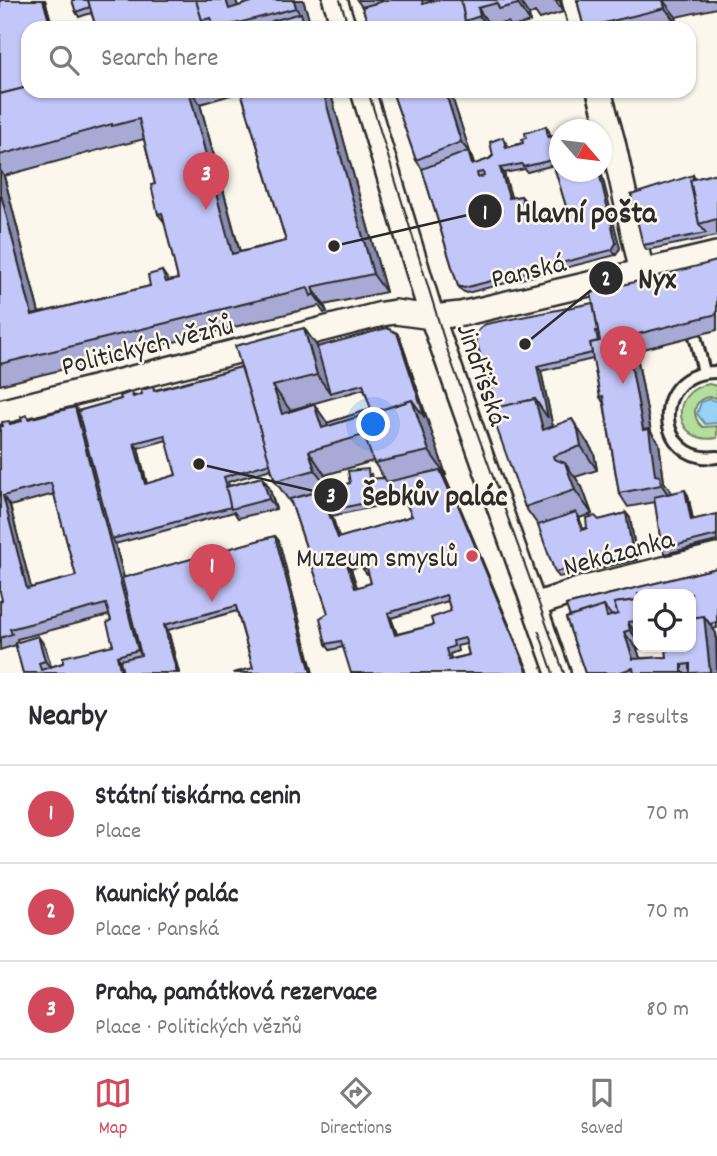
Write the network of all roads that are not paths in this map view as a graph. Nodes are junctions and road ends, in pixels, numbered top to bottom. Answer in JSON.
{"nodes":[{"id":1,"x":335,"y":0,"type":"edge"},
{"id":2,"x":574,"y":0,"type":"edge"},
{"id":3,"x":342,"y":21,"type":"edge"},
{"id":4,"x":580,"y":21,"type":"edge"},
{"id":5,"x":365,"y":98,"type":"edge"},
{"id":6,"x":601,"y":98,"type":"edge"},
{"id":7,"x":611,"y":182,"type":"edge"},
{"id":8,"x":717,"y":254,"type":"edge"},
{"id":9,"x":642,"y":274,"type":"junction"},
{"id":10,"x":432,"y":317,"type":"junction"},
{"id":11,"x":695,"y":336,"type":"edge"},
{"id":12,"x":705,"y":372,"type":"junction"},
{"id":13,"x":717,"y":372,"type":"edge"},
{"id":14,"x":0,"y":412,"type":"edge"},
{"id":15,"x":717,"y":457,"type":"edge"},
{"id":16,"x":717,"y":556,"type":"edge"},
{"id":17,"x":535,"y":605,"type":"junction"},
{"id":18,"x":558,"y":673,"type":"edge"}],
"edges":[{"from":1,"to":3,"type":"street"},
{"from":2,"to":4,"type":"street"},
{"from":5,"to":10,"type":"street","name":"Jindřišská"},
{"from":6,"to":9,"type":"street"},
{"from":7,"to":9,"type":"lane"},
{"from":8,"to":9,"type":"street","name":"Panská"},
{"from":9,"to":10,"type":"street","name":"Panská"},
{"from":10,"to":14,"type":"street","name":"Politických vězňů"},
{"from":10,"to":17,"type":"street","name":"Jindřišská"},
{"from":11,"to":12,"type":"lane"},
{"from":12,"to":13,"type":"lane"},
{"from":12,"to":15,"type":"lane"},
{"from":16,"to":17,"type":"street","name":"Nekázanka"},
{"from":17,"to":18,"type":"street","name":"Jindřišská"}]}
